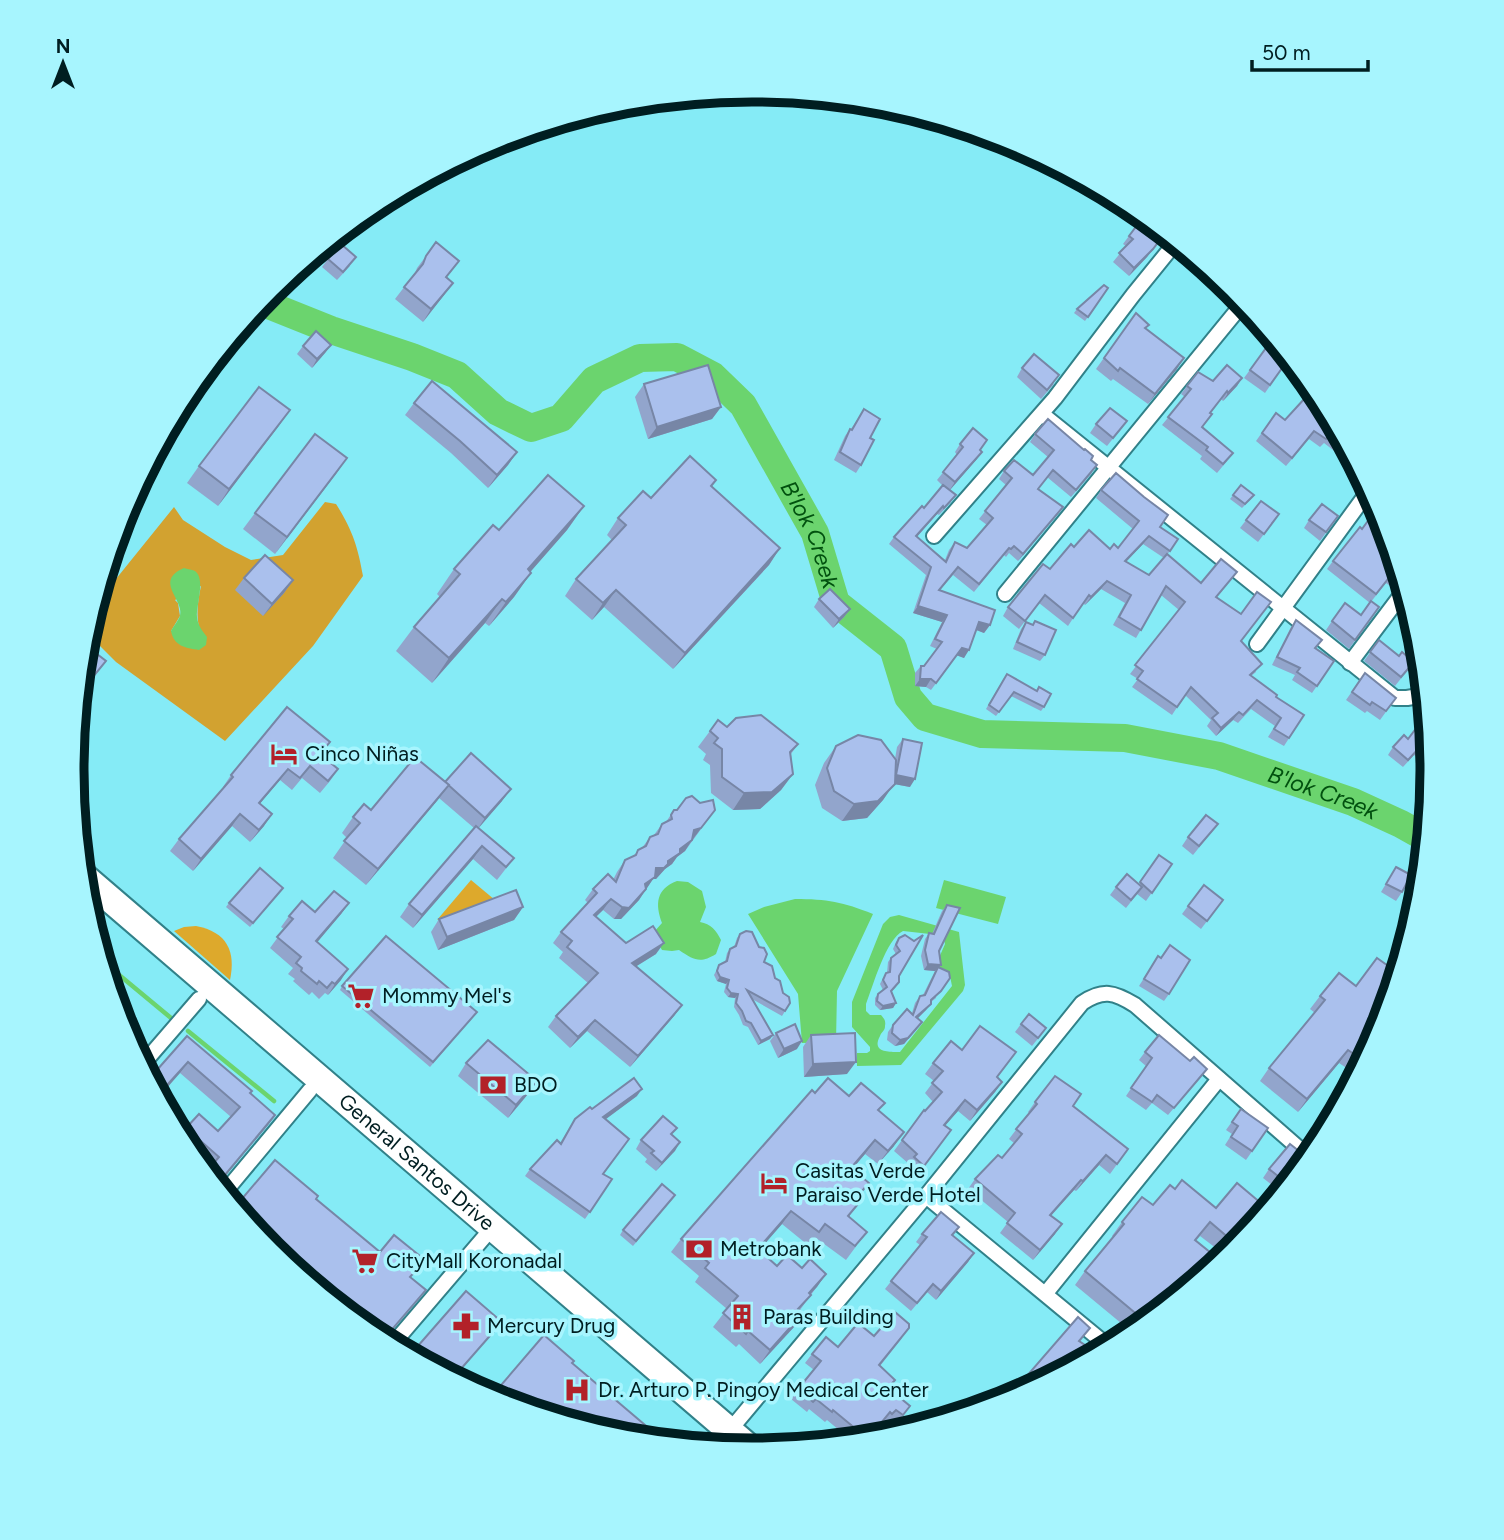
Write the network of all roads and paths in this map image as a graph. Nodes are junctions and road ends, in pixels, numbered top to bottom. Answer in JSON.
{"nodes":[{"id":1,"x":1170,"y":249,"type":"edge"},
{"id":2,"x":1236,"y":311,"type":"edge"},
{"id":3,"x":1042,"y":414,"type":"junction"},
{"id":4,"x":1110,"y":467,"type":"junction"},
{"id":5,"x":1362,"y":500,"type":"edge"},
{"id":6,"x":934,"y":536,"type":"dead end"},
{"id":7,"x":1005,"y":594,"type":"dead end"},
{"id":8,"x":1398,"y":600,"type":"edge"},
{"id":9,"x":1284,"y":607,"type":"junction"},
{"id":10,"x":1257,"y":643,"type":"dead end"},
{"id":11,"x":1350,"y":663,"type":"junction"},
{"id":12,"x":1416,"y":696,"type":"edge"},
{"id":13,"x":95,"y":886,"type":"edge"},
{"id":14,"x":99,"y":911,"type":"edge"},
{"id":15,"x":199,"y":999,"type":"junction"},
{"id":16,"x":149,"y":1057,"type":"edge"},
{"id":17,"x":1219,"y":1079,"type":"junction"},
{"id":18,"x":310,"y":1090,"type":"junction"},
{"id":19,"x":1301,"y":1150,"type":"edge"},
{"id":20,"x":230,"y":1186,"type":"edge"},
{"id":21,"x":926,"y":1196,"type":"junction"},
{"id":22,"x":487,"y":1233,"type":"junction"},
{"id":23,"x":1045,"y":1293,"type":"junction"},
{"id":24,"x":399,"y":1337,"type":"edge"},
{"id":25,"x":1100,"y":1340,"type":"edge"},
{"id":26,"x":722,"y":1437,"type":"edge"},
{"id":27,"x":727,"y":1437,"type":"edge"}],
"edges":[{"from":1,"to":3,"type":"street"},
{"from":2,"to":4,"type":"street"},
{"from":3,"to":4,"type":"street"},
{"from":3,"to":6,"type":"street"},
{"from":4,"to":7,"type":"street"},
{"from":4,"to":9,"type":"street"},
{"from":5,"to":9,"type":"street"},
{"from":8,"to":11,"type":"street"},
{"from":9,"to":10,"type":"street"},
{"from":9,"to":11,"type":"street"},
{"from":11,"to":12,"type":"street"},
{"from":13,"to":22,"type":"highway","name":"General Santos Drive"},
{"from":14,"to":15,"type":"highway","name":"General Santos Drive"},
{"from":15,"to":16,"type":"street"},
{"from":15,"to":18,"type":"highway","name":"General Santos Drive"},
{"from":17,"to":19,"type":"street"},
{"from":17,"to":21,"type":"street"},
{"from":17,"to":23,"type":"street"},
{"from":18,"to":20,"type":"street"},
{"from":18,"to":22,"type":"highway","name":"General Santos Drive"},
{"from":21,"to":23,"type":"street"},
{"from":21,"to":27,"type":"street"},
{"from":22,"to":24,"type":"street"},
{"from":22,"to":26,"type":"highway","name":"General Santos Drive"},
{"from":23,"to":25,"type":"street"}]}
